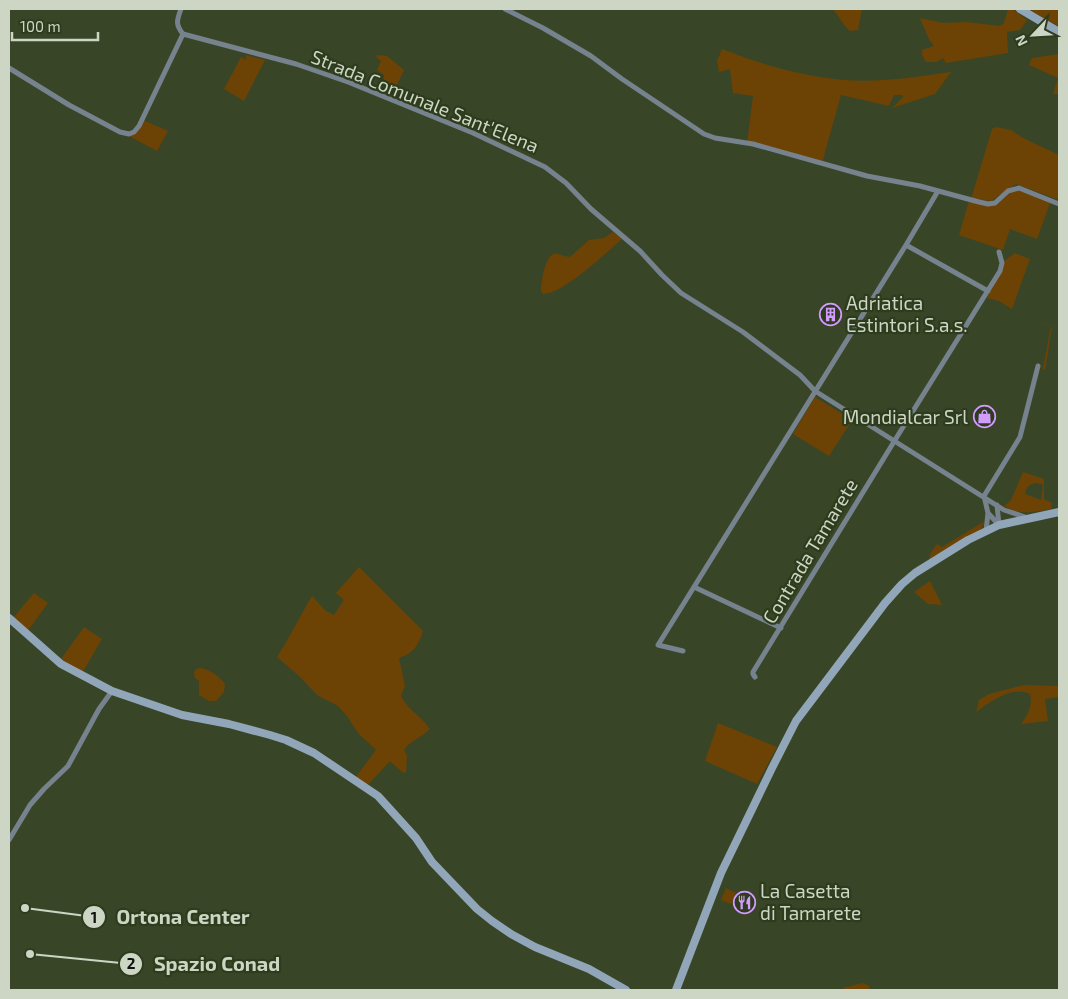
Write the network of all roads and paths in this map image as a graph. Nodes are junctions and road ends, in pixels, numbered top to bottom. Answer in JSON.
{"nodes":[{"id":1,"x":181,"y":9,"type":"edge"},
{"id":2,"x":505,"y":9,"type":"edge"},
{"id":3,"x":1020,"y":9,"type":"edge"},
{"id":4,"x":1059,"y":32,"type":"edge"},
{"id":5,"x":183,"y":34,"type":"junction"},
{"id":6,"x":9,"y":68,"type":"edge"},
{"id":7,"x":938,"y":191,"type":"junction"},
{"id":8,"x":1059,"y":204,"type":"edge"},
{"id":9,"x":906,"y":245,"type":"junction"},
{"id":10,"x":999,"y":252,"type":"dead end"},
{"id":11,"x":988,"y":291,"type":"junction"},
{"id":12,"x":1038,"y":366,"type":"dead end"},
{"id":13,"x":815,"y":391,"type":"junction"},
{"id":14,"x":894,"y":440,"type":"junction"},
{"id":15,"x":984,"y":496,"type":"junction"},
{"id":16,"x":996,"y":505,"type":"junction"},
{"id":17,"x":1059,"y":512,"type":"edge"},
{"id":18,"x":988,"y":513,"type":"junction"},
{"id":19,"x":1028,"y":518,"type":"junction"},
{"id":20,"x":999,"y":525,"type":"junction"},
{"id":21,"x":986,"y":531,"type":"junction"},
{"id":22,"x":694,"y":587,"type":"junction"},
{"id":23,"x":9,"y":618,"type":"edge"},
{"id":24,"x":781,"y":628,"type":"junction"},
{"id":25,"x":683,"y":651,"type":"dead end"},
{"id":26,"x":755,"y":677,"type":"dead end"},
{"id":27,"x":112,"y":691,"type":"junction"},
{"id":28,"x":9,"y":840,"type":"edge"},
{"id":29,"x":626,"y":990,"type":"edge"},
{"id":30,"x":676,"y":990,"type":"edge"}],
"edges":[{"from":1,"to":5,"type":"street"},
{"from":2,"to":7,"type":"street"},
{"from":3,"to":4,"type":"main road"},
{"from":5,"to":6,"type":"street"},
{"from":5,"to":13,"type":"street","name":"Strada Comunale Sant'Elena"},
{"from":7,"to":8,"type":"street"},
{"from":7,"to":9,"type":"street"},
{"from":9,"to":11,"type":"street"},
{"from":9,"to":13,"type":"street"},
{"from":10,"to":11,"type":"street","name":"Contrada Tamarete"},
{"from":11,"to":14,"type":"street","name":"Contrada Tamarete"},
{"from":12,"to":15,"type":"street"},
{"from":13,"to":14,"type":"street","name":"Strada Comunale Sant'Elena"},
{"from":13,"to":22,"type":"street"},
{"from":14,"to":15,"type":"street","name":"Strada Comunale Sant'Elena"},
{"from":14,"to":24,"type":"street","name":"Contrada Tamarete"},
{"from":15,"to":16,"type":"street","name":"Strada Comunale Sant'Elena"},
{"from":15,"to":18,"type":"street"},
{"from":16,"to":19,"type":"street","name":"Strada Comunale Sant'Elena"},
{"from":16,"to":20,"type":"street"},
{"from":17,"to":19,"type":"main road"},
{"from":18,"to":20,"type":"street"},
{"from":18,"to":21,"type":"street"},
{"from":19,"to":20,"type":"main road"},
{"from":20,"to":21,"type":"main road"},
{"from":21,"to":30,"type":"main road"},
{"from":22,"to":24,"type":"street"},
{"from":22,"to":25,"type":"street"},
{"from":23,"to":27,"type":"main road"},
{"from":24,"to":26,"type":"street","name":"Contrada Tamarete"},
{"from":27,"to":28,"type":"street"},
{"from":27,"to":29,"type":"main road"}]}
